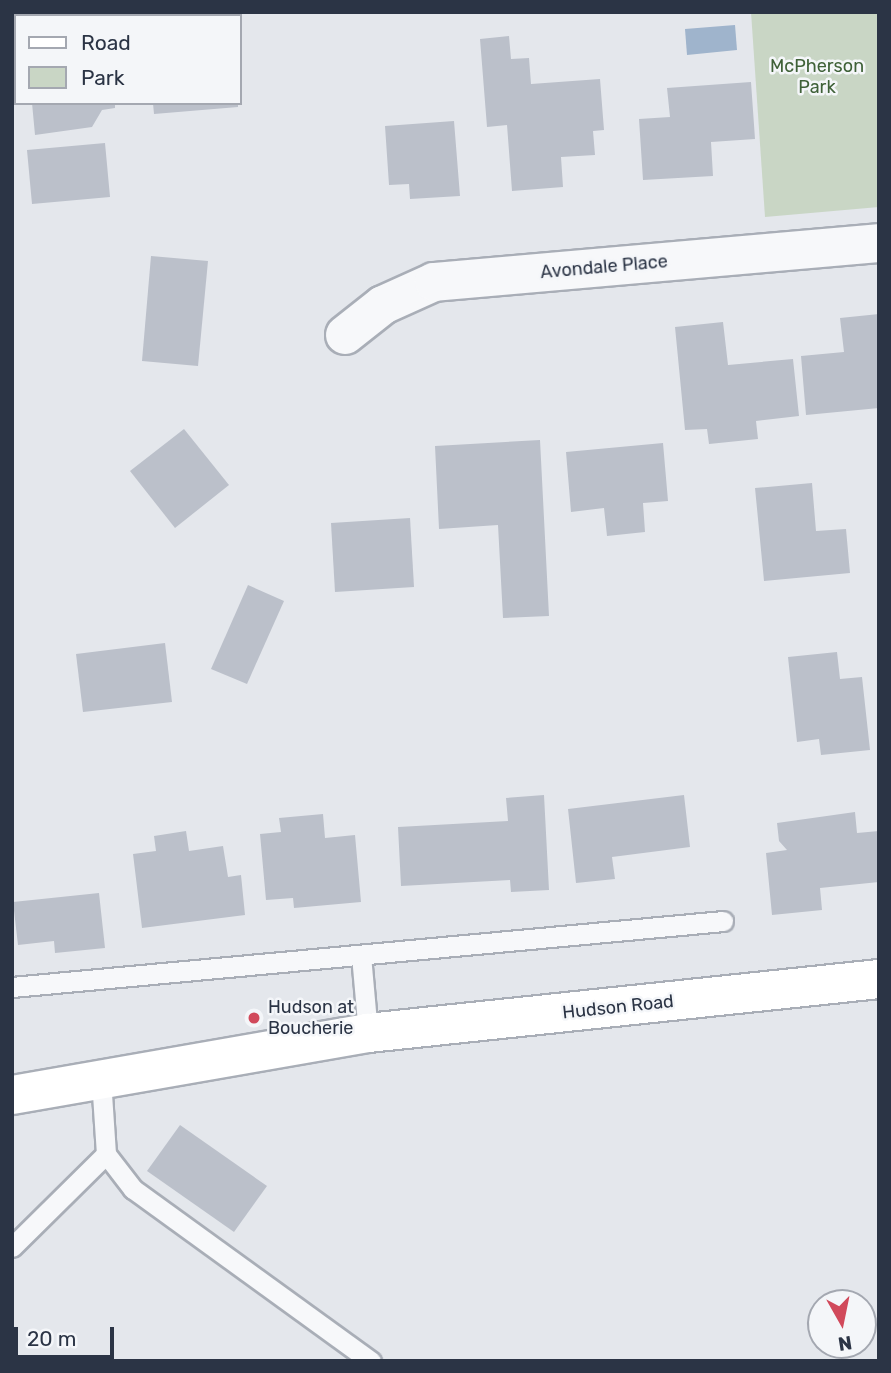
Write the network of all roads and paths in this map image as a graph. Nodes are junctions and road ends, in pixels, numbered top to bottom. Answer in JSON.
{"nodes":[{"id":1,"x":879,"y":243,"type":"edge"},
{"id":2,"x":345,"y":335,"type":"dead end"},
{"id":3,"x":723,"y":921,"type":"dead end"},
{"id":4,"x":361,"y":955,"type":"junction"},
{"id":5,"x":879,"y":979,"type":"edge"},
{"id":6,"x":12,"y":988,"type":"edge"},
{"id":7,"x":363,"y":1034,"type":"junction"},
{"id":8,"x":12,"y":1073,"type":"edge"},
{"id":9,"x":101,"y":1079,"type":"junction"},
{"id":10,"x":12,"y":1095,"type":"edge"},
{"id":11,"x":106,"y":1154,"type":"junction"},
{"id":12,"x":12,"y":1247,"type":"edge"},
{"id":13,"x":371,"y":1361,"type":"edge"}],
"edges":[{"from":1,"to":2,"type":"street","name":"Avondale Place"},
{"from":3,"to":4,"type":"lane"},
{"from":4,"to":6,"type":"lane"},
{"from":4,"to":7,"type":"lane"},
{"from":5,"to":7,"type":"main road","name":"Hudson Road"},
{"from":7,"to":8,"type":"main road","name":"Hudson Road"},
{"from":7,"to":9,"type":"main road","name":"Hudson Road"},
{"from":9,"to":10,"type":"main road","name":"Hudson Road"},
{"from":9,"to":11,"type":"lane"},
{"from":11,"to":12,"type":"lane"},
{"from":11,"to":13,"type":"lane"}]}
